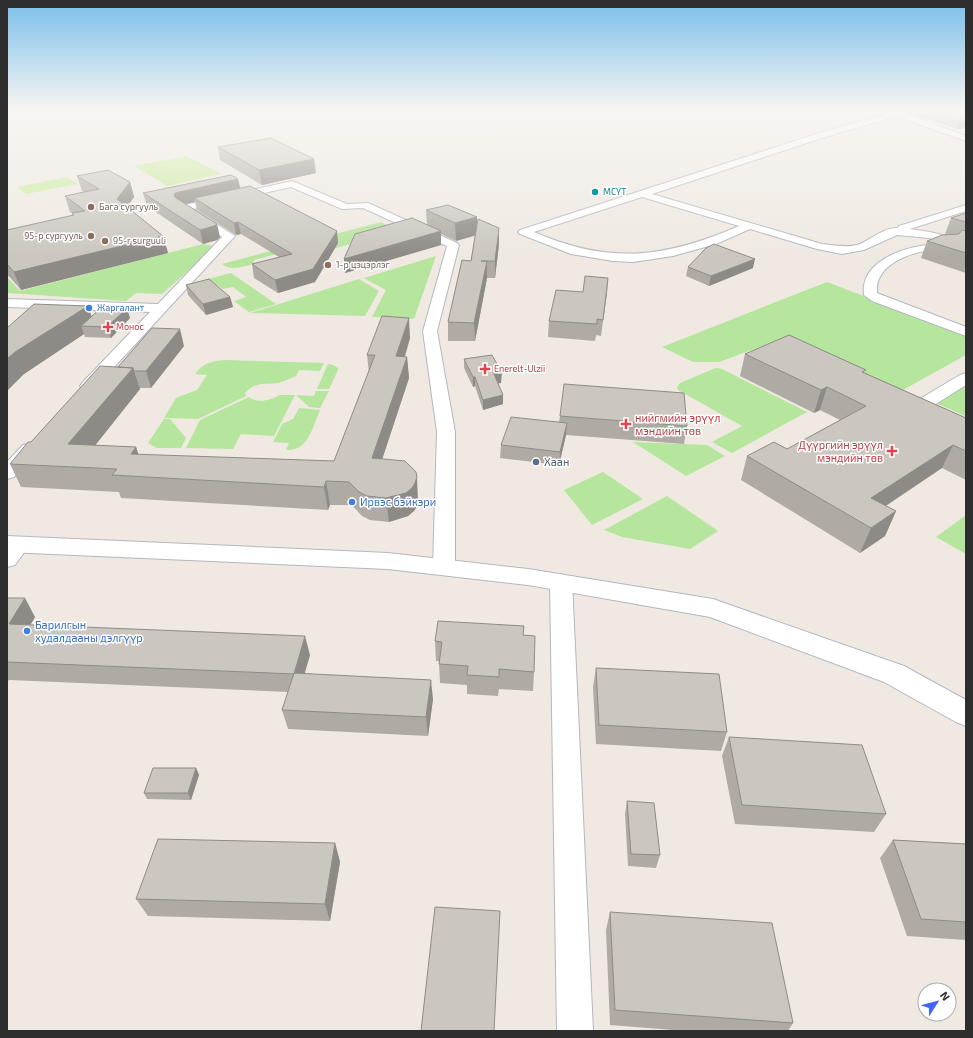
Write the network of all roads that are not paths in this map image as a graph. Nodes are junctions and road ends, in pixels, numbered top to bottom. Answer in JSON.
{"nodes":[{"id":1,"x":751,"y":158,"type":"edge"},
{"id":2,"x":643,"y":194,"type":"junction"},
{"id":3,"x":966,"y":208,"type":"edge"},
{"id":4,"x":749,"y":226,"type":"junction"},
{"id":5,"x":895,"y":231,"type":"junction"},
{"id":6,"x":966,"y":245,"type":"edge"},
{"id":7,"x":966,"y":251,"type":"edge"},
{"id":8,"x":7,"y":304,"type":"edge"},
{"id":9,"x":161,"y":308,"type":"junction"},
{"id":10,"x":966,"y":332,"type":"edge"},
{"id":11,"x":966,"y":378,"type":"edge"},
{"id":12,"x":79,"y":395,"type":"edge"},
{"id":13,"x":934,"y":418,"type":"edge"},
{"id":14,"x":36,"y":442,"type":"edge"},
{"id":15,"x":7,"y":472,"type":"edge"},
{"id":16,"x":11,"y":549,"type":"edge"},
{"id":17,"x":444,"y":568,"type":"junction"},
{"id":18,"x":561,"y":582,"type":"junction"},
{"id":19,"x":966,"y":714,"type":"edge"},
{"id":20,"x":575,"y":1031,"type":"edge"}],
"edges":[{"from":1,"to":2,"type":"street"},
{"from":2,"to":4,"type":"street"},
{"from":2,"to":4,"type":"street"},
{"from":3,"to":5,"type":"street"},
{"from":4,"to":5,"type":"street"},
{"from":5,"to":6,"type":"street"},
{"from":7,"to":10,"type":"street"},
{"from":8,"to":9,"type":"street"},
{"from":9,"to":12,"type":"street"},
{"from":9,"to":17,"type":"street"},
{"from":11,"to":13,"type":"street"},
{"from":14,"to":15,"type":"street"},
{"from":16,"to":17,"type":"main road"},
{"from":17,"to":18,"type":"main road"},
{"from":18,"to":19,"type":"main road"},
{"from":18,"to":20,"type":"street"}]}
